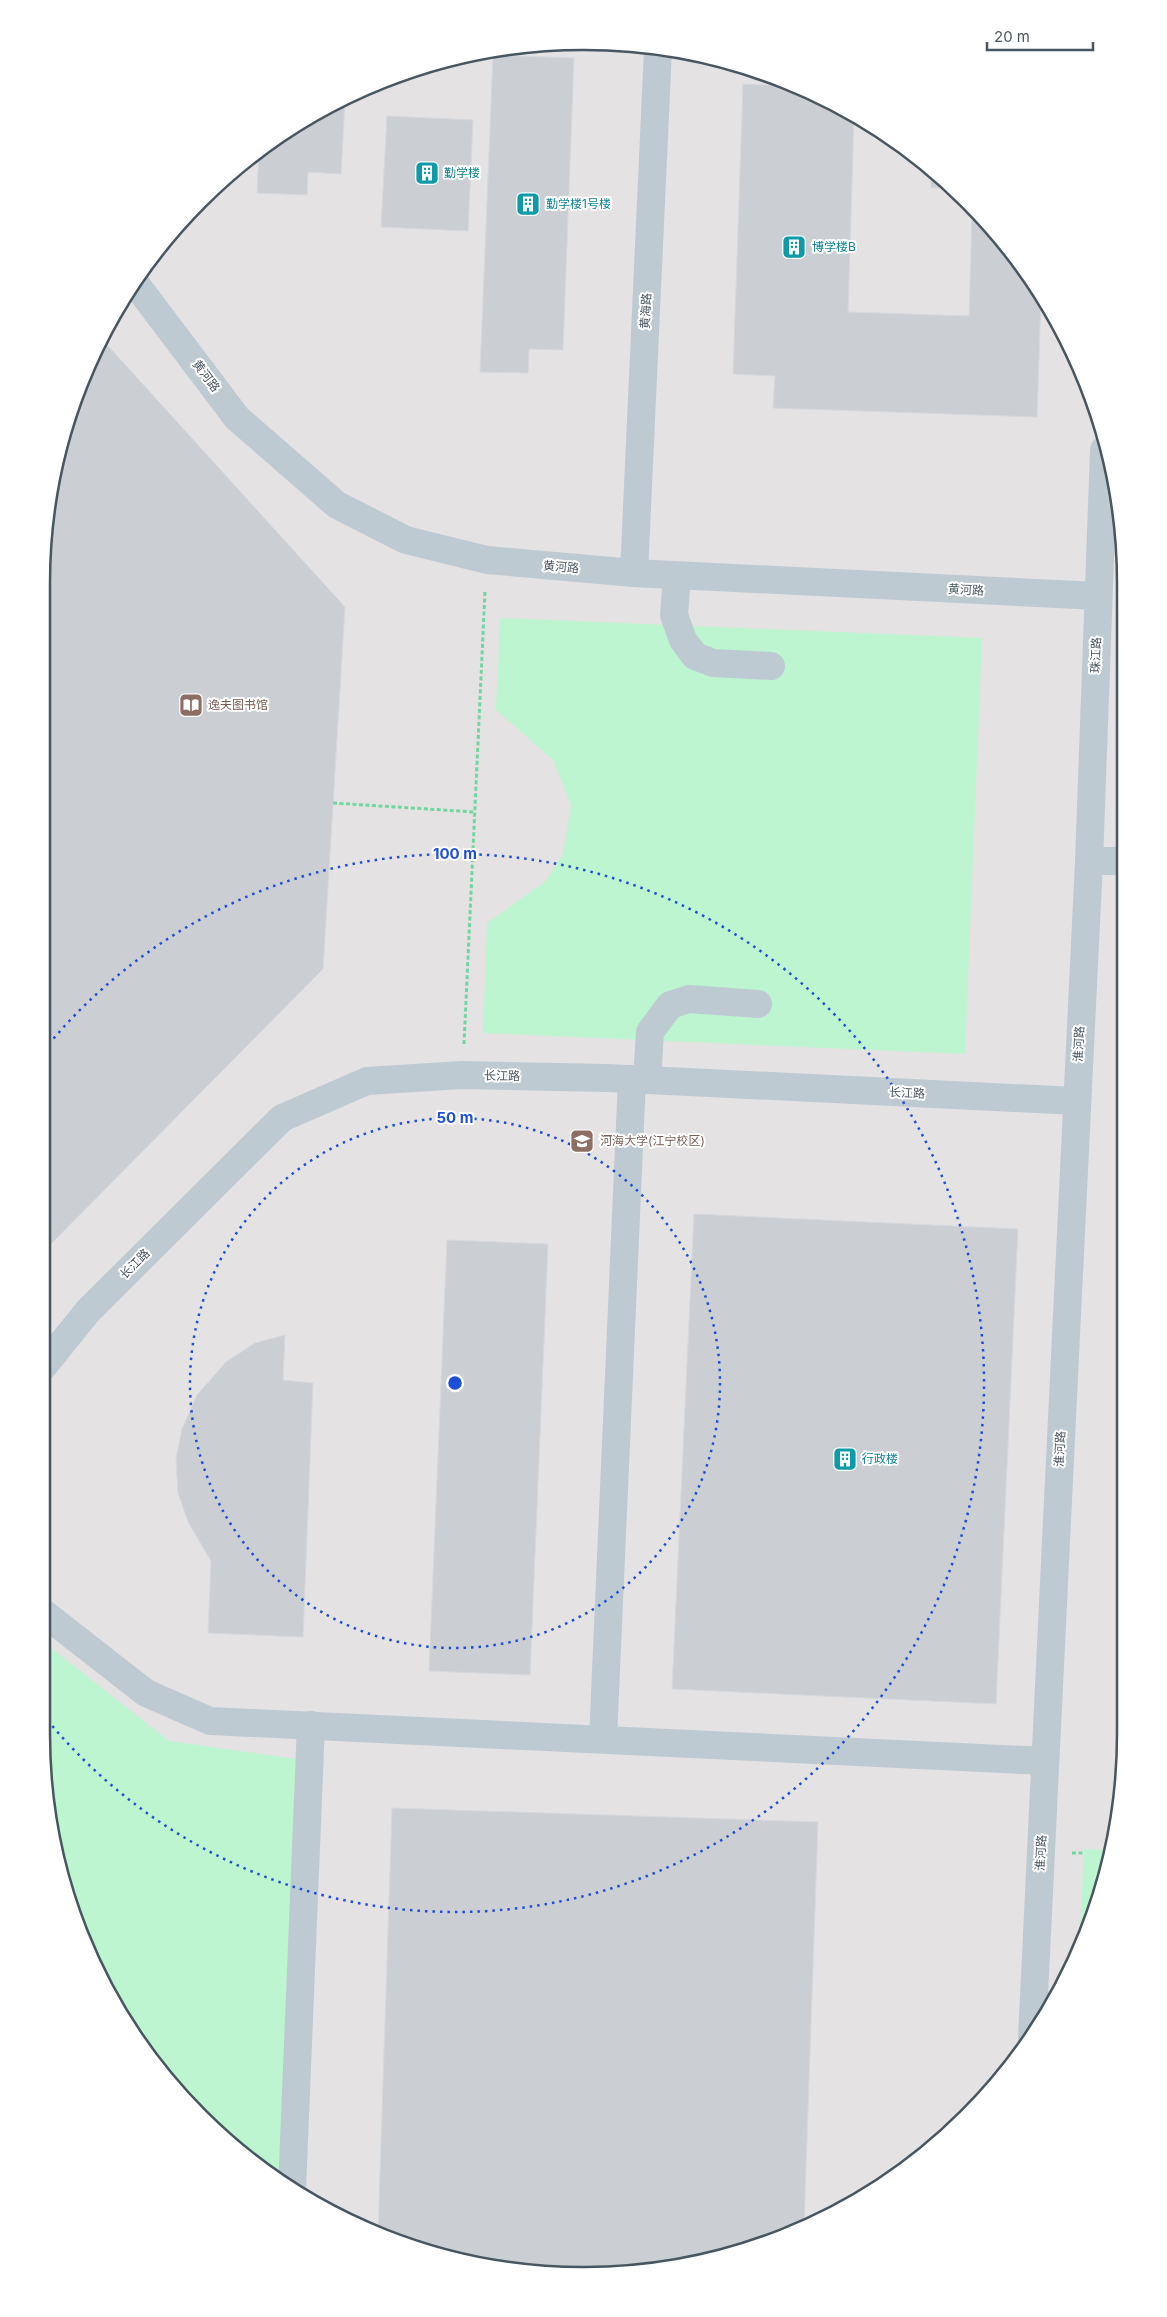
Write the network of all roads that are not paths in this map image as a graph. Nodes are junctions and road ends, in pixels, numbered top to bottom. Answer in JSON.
{"nodes":[{"id":1,"x":658,"y":56,"type":"edge"},
{"id":2,"x":139,"y":288,"type":"edge"},
{"id":3,"x":1103,"y":464,"type":"edge"},
{"id":4,"x":634,"y":573,"type":"junction"},
{"id":5,"x":676,"y":576,"type":"junction"},
{"id":6,"x":1098,"y":596,"type":"junction"},
{"id":7,"x":770,"y":666,"type":"dead end"},
{"id":8,"x":1089,"y":860,"type":"junction"},
{"id":9,"x":1117,"y":861,"type":"edge"},
{"id":10,"x":758,"y":1004,"type":"dead end"},
{"id":11,"x":640,"y":1079,"type":"junction"},
{"id":12,"x":1076,"y":1101,"type":"junction"},
{"id":13,"x":50,"y":1358,"type":"edge"},
{"id":14,"x":50,"y":1618,"type":"edge"},
{"id":15,"x":311,"y":1725,"type":"junction"},
{"id":16,"x":603,"y":1739,"type":"junction"},
{"id":17,"x":1045,"y":1761,"type":"junction"},
{"id":18,"x":1033,"y":2021,"type":"edge"},
{"id":19,"x":292,"y":2180,"type":"edge"}],
"edges":[{"from":1,"to":4,"type":"street","name":"黄海路"},
{"from":2,"to":4,"type":"street","name":"黄河路"},
{"from":3,"to":6,"type":"street","name":"珠江路"},
{"from":4,"to":5,"type":"street","name":"黄河路"},
{"from":5,"to":6,"type":"street","name":"黄河路"},
{"from":5,"to":7,"type":"street"},
{"from":6,"to":8,"type":"street","name":"珠江路"},
{"from":8,"to":9,"type":"street"},
{"from":8,"to":12,"type":"street","name":"淮河路"},
{"from":10,"to":11,"type":"street"},
{"from":11,"to":12,"type":"street","name":"长江路"},
{"from":11,"to":13,"type":"street","name":"长江路"},
{"from":11,"to":16,"type":"street"},
{"from":12,"to":17,"type":"street","name":"淮河路"},
{"from":14,"to":15,"type":"street"},
{"from":15,"to":16,"type":"street"},
{"from":15,"to":19,"type":"street"},
{"from":16,"to":17,"type":"street"},
{"from":17,"to":18,"type":"street","name":"淮河路"}]}
